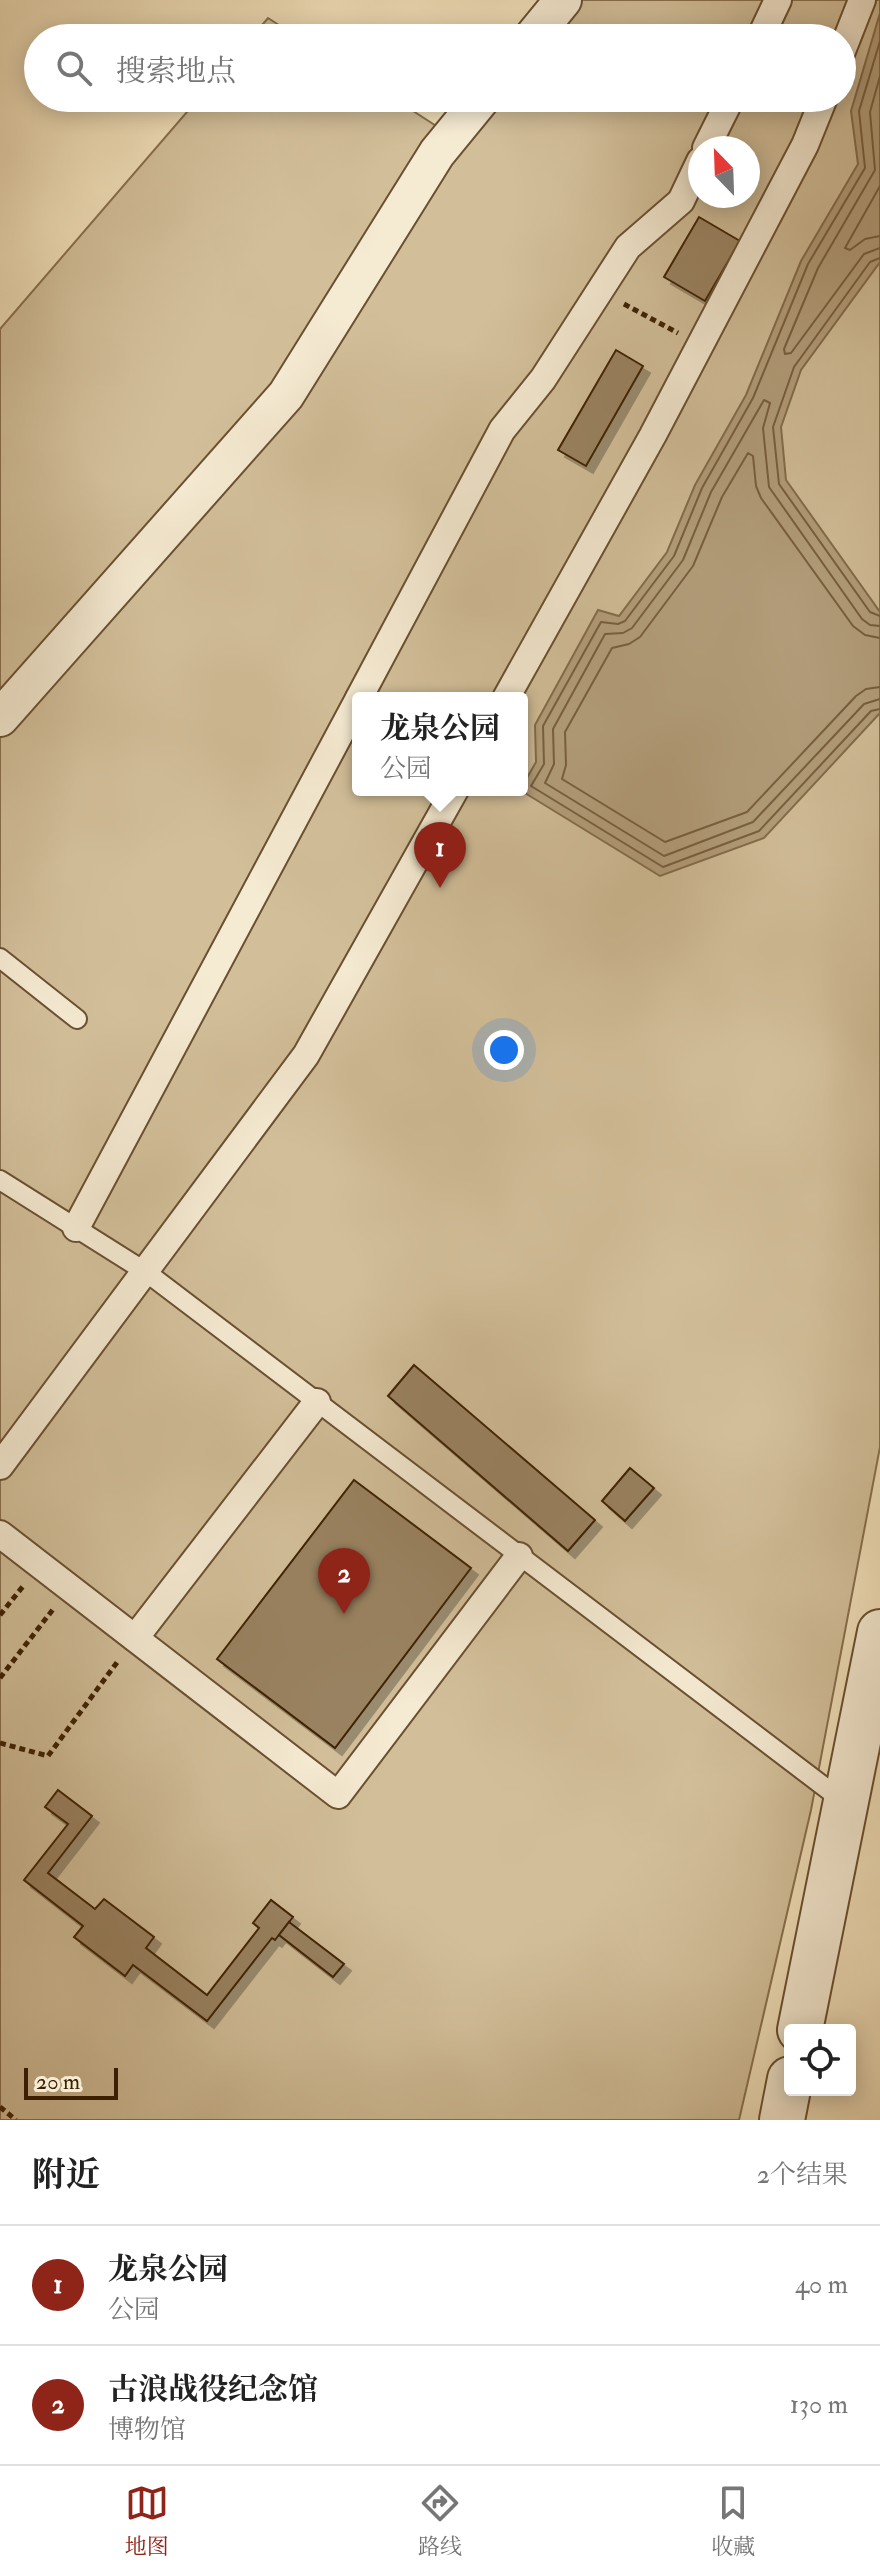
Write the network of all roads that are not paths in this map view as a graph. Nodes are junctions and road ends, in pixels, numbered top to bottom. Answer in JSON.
{"nodes":[{"id":1,"x":563,"y":0,"type":"edge"},
{"id":2,"x":778,"y":0,"type":"edge"},
{"id":3,"x":862,"y":0,"type":"edge"},
{"id":4,"x":543,"y":24,"type":"edge"},
{"id":5,"x":767,"y":24,"type":"edge"},
{"id":6,"x":853,"y":24,"type":"edge"},
{"id":7,"x":471,"y":112,"type":"edge"},
{"id":8,"x":724,"y":112,"type":"edge"},
{"id":9,"x":818,"y":112,"type":"edge"},
{"id":10,"x":712,"y":136,"type":"edge"},
{"id":11,"x":688,"y":186,"type":"edge"},
{"id":12,"x":363,"y":692,"type":"edge"},
{"id":13,"x":509,"y":692,"type":"edge"},
{"id":14,"x":352,"y":712,"type":"edge"},
{"id":15,"x":0,"y":718,"type":"edge"},
{"id":16,"x":452,"y":796,"type":"edge"},
{"id":17,"x":0,"y":958,"type":"edge"},
{"id":18,"x":77,"y":1019,"type":"dead end"},
{"id":19,"x":0,"y":1180,"type":"edge"},
{"id":20,"x":76,"y":1228,"type":"junction"},
{"id":21,"x":146,"y":1272,"type":"junction"},
{"id":22,"x":317,"y":1402,"type":"junction"},
{"id":23,"x":0,"y":1466,"type":"edge"},
{"id":24,"x":0,"y":1534,"type":"edge"},
{"id":25,"x":519,"y":1556,"type":"junction"},
{"id":26,"x":880,"y":1632,"type":"edge"},
{"id":27,"x":135,"y":1638,"type":"junction"},
{"id":28,"x":845,"y":1803,"type":"junction"},
{"id":29,"x":801,"y":2024,"type":"edge"},
{"id":30,"x":787,"y":2096,"type":"edge"},
{"id":31,"x":782,"y":2120,"type":"edge"}],
"edges":[{"from":1,"to":4,"type":"street"},
{"from":2,"to":5,"type":"street"},
{"from":3,"to":6,"type":"street"},
{"from":7,"to":15,"type":"street"},
{"from":8,"to":10,"type":"street"},
{"from":9,"to":13,"type":"street"},
{"from":11,"to":12,"type":"street"},
{"from":14,"to":20,"type":"street"},
{"from":16,"to":21,"type":"street"},
{"from":17,"to":18,"type":"lane"},
{"from":19,"to":20,"type":"lane"},
{"from":20,"to":21,"type":"lane"},
{"from":21,"to":22,"type":"lane"},
{"from":21,"to":23,"type":"street"},
{"from":22,"to":25,"type":"lane"},
{"from":22,"to":27,"type":"street"},
{"from":24,"to":27,"type":"street"},
{"from":25,"to":27,"type":"street"},
{"from":25,"to":28,"type":"lane"},
{"from":26,"to":28,"type":"street"},
{"from":28,"to":29,"type":"street"},
{"from":30,"to":31,"type":"street"}]}
